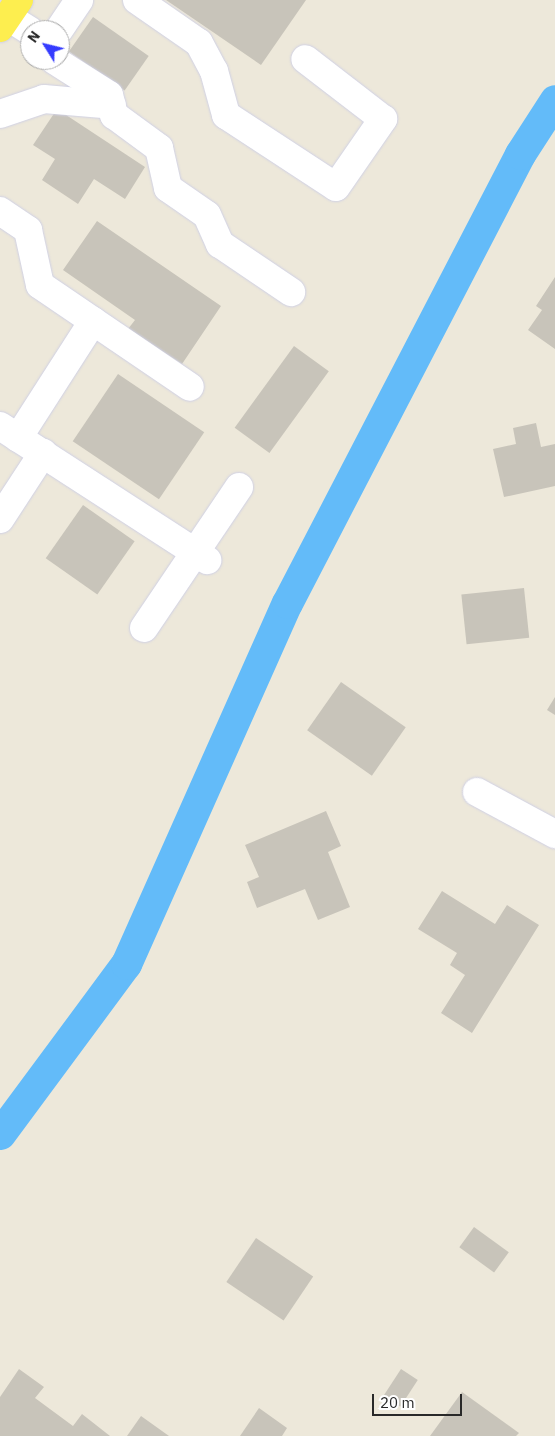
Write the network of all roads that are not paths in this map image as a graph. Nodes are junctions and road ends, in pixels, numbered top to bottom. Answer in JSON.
{"nodes":[{"id":1,"x":79,"y":0,"type":"edge"},
{"id":2,"x":137,"y":0,"type":"edge"},
{"id":3,"x":9,"y":15,"type":"edge"},
{"id":4,"x":66,"y":20,"type":"edge"},
{"id":5,"x":20,"y":23,"type":"edge"},
{"id":6,"x":305,"y":59,"type":"dead end"},
{"id":7,"x":70,"y":70,"type":"edge"},
{"id":8,"x":112,"y":105,"type":"junction"},
{"id":9,"x":0,"y":114,"type":"edge"},
{"id":10,"x":0,"y":211,"type":"edge"},
{"id":11,"x":291,"y":292,"type":"dead end"},
{"id":12,"x":94,"y":321,"type":"junction"},
{"id":13,"x":190,"y":387,"type":"dead end"},
{"id":14,"x":9,"y":432,"type":"edge"},
{"id":15,"x":43,"y":454,"type":"junction"},
{"id":16,"x":239,"y":487,"type":"dead end"},
{"id":17,"x":0,"y":518,"type":"edge"},
{"id":18,"x":202,"y":556,"type":"junction"},
{"id":19,"x":144,"y":628,"type":"dead end"},
{"id":20,"x":477,"y":792,"type":"dead end"},
{"id":21,"x":555,"y":834,"type":"edge"}],
"edges":[{"from":1,"to":4,"type":"street"},
{"from":2,"to":6,"type":"street"},
{"from":3,"to":5,"type":"street"},
{"from":7,"to":8,"type":"street"},
{"from":8,"to":9,"type":"street"},
{"from":8,"to":11,"type":"street"},
{"from":10,"to":12,"type":"street"},
{"from":12,"to":13,"type":"street"},
{"from":12,"to":14,"type":"street"},
{"from":14,"to":15,"type":"street"},
{"from":15,"to":17,"type":"street"},
{"from":15,"to":18,"type":"street"},
{"from":16,"to":18,"type":"street"},
{"from":18,"to":19,"type":"street"},
{"from":20,"to":21,"type":"street"}]}
